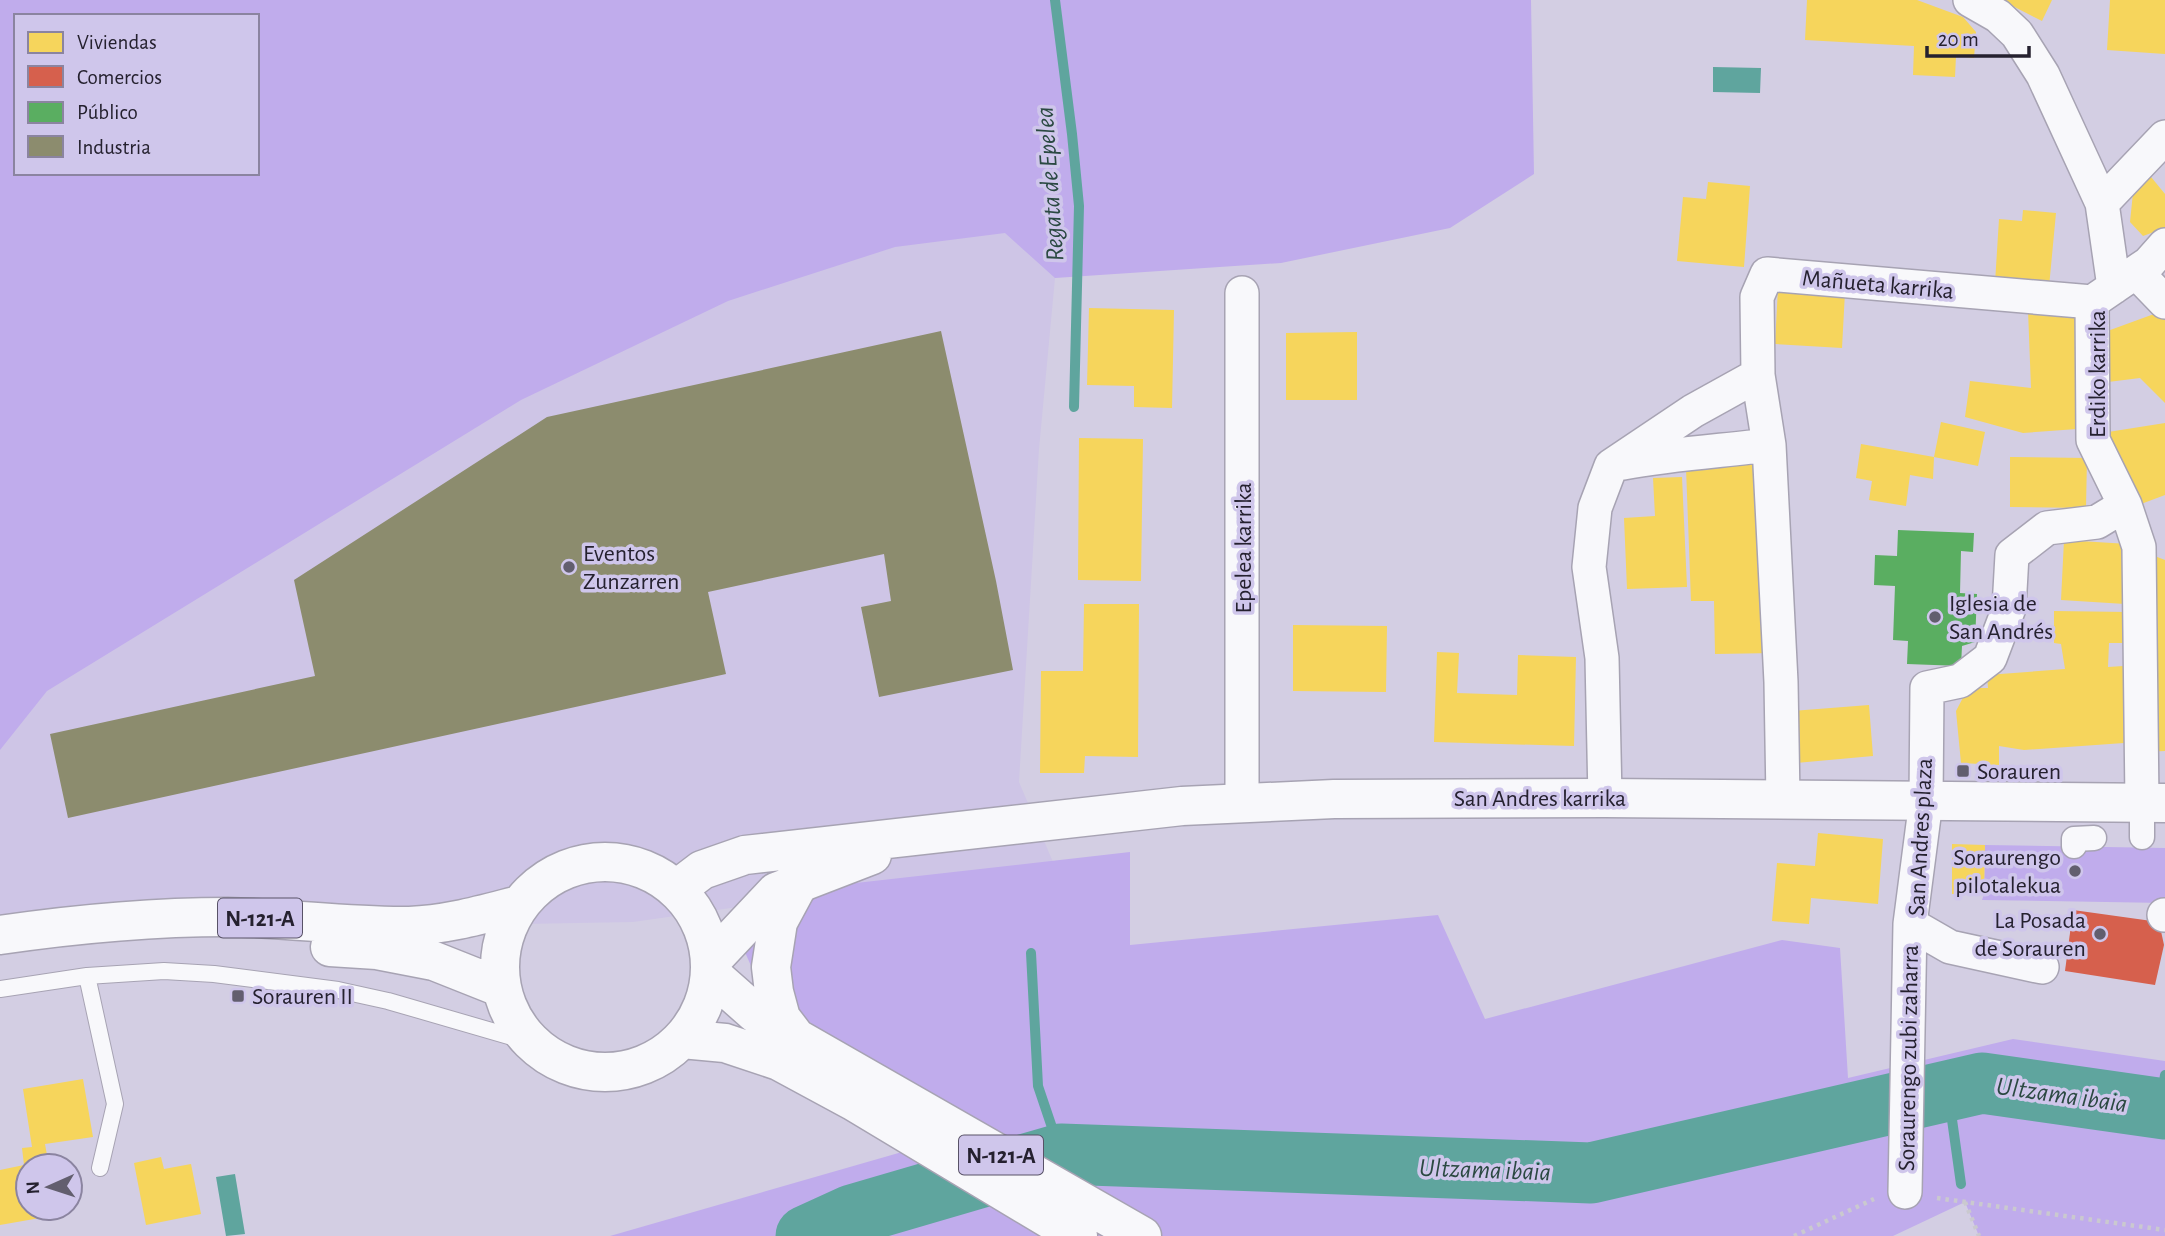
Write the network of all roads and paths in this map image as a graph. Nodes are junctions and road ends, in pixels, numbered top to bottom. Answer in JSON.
{"nodes":[{"id":1,"x":1970,"y":0,"type":"edge"},
{"id":2,"x":2165,"y":137,"type":"edge"},
{"id":3,"x":2102,"y":204,"type":"junction"},
{"id":4,"x":2165,"y":245,"type":"edge"},
{"id":5,"x":2114,"y":287,"type":"junction"},
{"id":6,"x":1242,"y":293,"type":"dead end"},
{"id":7,"x":2165,"y":303,"type":"edge"},
{"id":8,"x":1758,"y":375,"type":"junction"},
{"id":9,"x":1769,"y":445,"type":"junction"},
{"id":10,"x":1611,"y":466,"type":"junction"},
{"id":11,"x":2125,"y":505,"type":"junction"},
{"id":12,"x":1605,"y":798,"type":"junction"},
{"id":13,"x":1783,"y":799,"type":"junction"},
{"id":14,"x":1926,"y":801,"type":"junction"},
{"id":15,"x":1242,"y":803,"type":"junction"},
{"id":16,"x":2150,"y":815,"type":"edge"},
{"id":17,"x":916,"y":837,"type":"junction"},
{"id":18,"x":799,"y":883,"type":"junction"},
{"id":19,"x":677,"y":889,"type":"junction"},
{"id":20,"x":519,"y":905,"type":"junction"},
{"id":21,"x":1910,"y":924,"type":"junction"},
{"id":22,"x":7,"y":926,"type":"edge"},
{"id":23,"x":0,"y":958,"type":"edge"},
{"id":24,"x":711,"y":967,"type":"junction"},
{"id":25,"x":2042,"y":967,"type":"dead end"},
{"id":26,"x":86,"y":976,"type":"junction"},
{"id":27,"x":502,"y":988,"type":"junction"},
{"id":28,"x":0,"y":989,"type":"edge"},
{"id":29,"x":794,"y":1035,"type":"junction"},
{"id":30,"x":682,"y":1040,"type":"junction"},
{"id":31,"x":533,"y":1044,"type":"junction"},
{"id":32,"x":856,"y":1088,"type":"junction"},
{"id":33,"x":100,"y":1168,"type":"dead end"},
{"id":34,"x":1905,"y":1192,"type":"junction"},
{"id":35,"x":1965,"y":1202,"type":"junction"},
{"id":36,"x":2165,"y":1230,"type":"edge"},
{"id":37,"x":1078,"y":1236,"type":"edge"},
{"id":38,"x":1142,"y":1236,"type":"edge"},
{"id":39,"x":1794,"y":1236,"type":"edge"},
{"id":40,"x":1979,"y":1236,"type":"edge"}],
"edges":[{"from":1,"to":3,"type":"street","name":"Erdiko karrika"},
{"from":2,"to":3,"type":"street"},
{"from":3,"to":5,"type":"street","name":"Erdiko karrika"},
{"from":4,"to":5,"type":"street"},
{"from":5,"to":7,"type":"street"},
{"from":5,"to":8,"type":"street","name":"Mañueta karrika"},
{"from":5,"to":11,"type":"street","name":"Erdiko karrika"},
{"from":6,"to":15,"type":"street","name":"Epelea karrika"},
{"from":8,"to":9,"type":"street","name":"Mañueta karrika"},
{"from":8,"to":10,"type":"street"},
{"from":9,"to":10,"type":"street"},
{"from":9,"to":13,"type":"street","name":"Mañueta karrika"},
{"from":10,"to":12,"type":"street"},
{"from":11,"to":14,"type":"street","name":"San Andres plaza"},
{"from":11,"to":16,"type":"street","name":"Erdiko karrika"},
{"from":12,"to":13,"type":"main road","name":"San Andres karrika"},
{"from":12,"to":15,"type":"main road","name":"San Andres karrika"},
{"from":13,"to":14,"type":"main road","name":"San Andres karrika"},
{"from":14,"to":16,"type":"main road","name":"San Andres karrika"},
{"from":14,"to":21,"type":"street","name":"San Andres plaza"},
{"from":15,"to":17,"type":"main road","name":"San Andres karrika"},
{"from":17,"to":18,"type":"main road"},
{"from":17,"to":19,"type":"main road"},
{"from":18,"to":24,"type":"main road"},
{"from":18,"to":29,"type":"main road"},
{"from":19,"to":20,"type":"main road","number":"N-121-A"},
{"from":19,"to":24,"type":"main road","number":"N-121-A"},
{"from":20,"to":22,"type":"main road","number":"N-121-A"},
{"from":20,"to":27,"type":"main road","number":"N-121-A"},
{"from":21,"to":25,"type":"street","name":"San Andres plaza"},
{"from":21,"to":34,"type":"street","name":"Soraurengo zubi zaharra"},
{"from":23,"to":27,"type":"main road","number":"N-121-A"},
{"from":24,"to":29,"type":"main road","number":"N-121-A"},
{"from":24,"to":30,"type":"main road","number":"N-121-A"},
{"from":26,"to":28,"type":"lane"},
{"from":26,"to":31,"type":"lane"},
{"from":26,"to":33,"type":"lane"},
{"from":27,"to":31,"type":"main road","number":"N-121-A"},
{"from":29,"to":32,"type":"main road","number":"N-121-A"},
{"from":30,"to":31,"type":"main road","number":"N-121-A"},
{"from":30,"to":32,"type":"main road","number":"N-121-A"},
{"from":32,"to":37,"type":"main road","number":"N-121-A"},
{"from":32,"to":38,"type":"main road","number":"N-121-A"},
{"from":34,"to":35,"type":"path"},
{"from":34,"to":39,"type":"path"},
{"from":35,"to":36,"type":"path"},
{"from":35,"to":40,"type":"path"}]}
